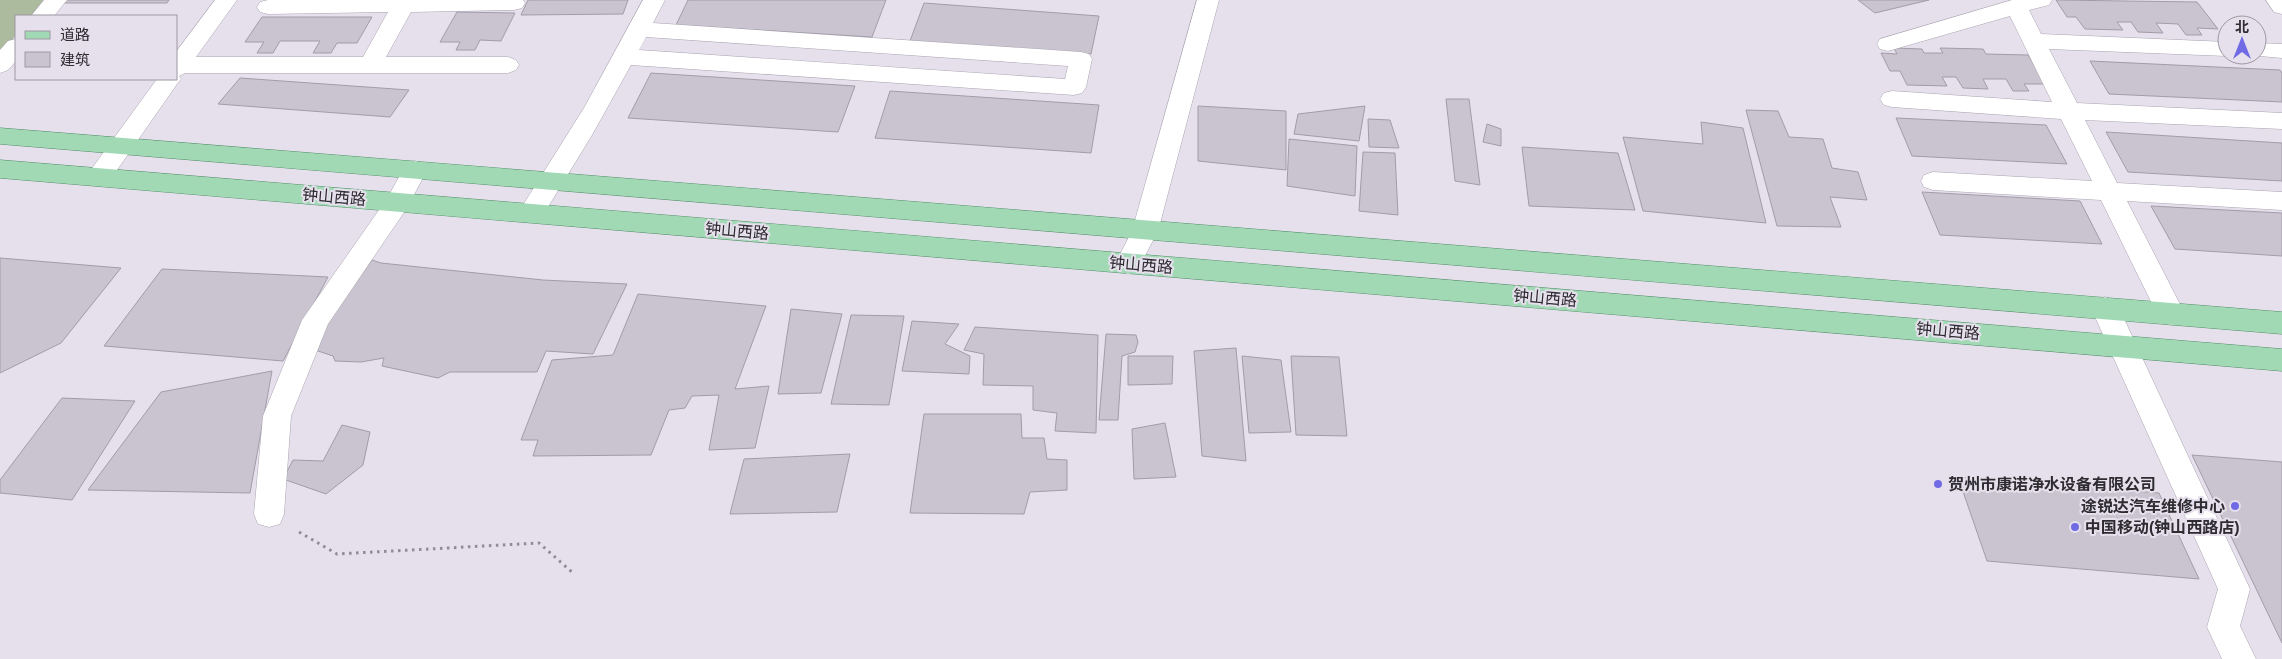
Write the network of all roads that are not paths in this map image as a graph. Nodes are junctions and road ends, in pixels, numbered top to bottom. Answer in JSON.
{"nodes":[{"id":1,"x":56,"y":0,"type":"edge"},
{"id":2,"x":226,"y":0,"type":"edge"},
{"id":3,"x":654,"y":0,"type":"edge"},
{"id":4,"x":1208,"y":0,"type":"edge"},
{"id":5,"x":2041,"y":0,"type":"edge"},
{"id":6,"x":2277,"y":0,"type":"edge"},
{"id":7,"x":404,"y":3,"type":"edge"},
{"id":8,"x":514,"y":3,"type":"dead end"},
{"id":9,"x":2016,"y":6,"type":"junction"},
{"id":10,"x":268,"y":7,"type":"dead end"},
{"id":11,"x":2282,"y":7,"type":"edge"},
{"id":12,"x":43,"y":15,"type":"edge"},
{"id":13,"x":639,"y":29,"type":"junction"},
{"id":14,"x":2034,"y":41,"type":"junction"},
{"id":15,"x":1888,"y":44,"type":"dead end"},
{"id":16,"x":881,"y":46,"type":"junction"},
{"id":17,"x":15,"y":47,"type":"edge"},
{"id":18,"x":2217,"y":49,"type":"edge"},
{"id":19,"x":2267,"y":50,"type":"edge"},
{"id":20,"x":2282,"y":51,"type":"edge"},
{"id":21,"x":624,"y":56,"type":"junction"},
{"id":22,"x":0,"y":65,"type":"edge"},
{"id":23,"x":370,"y":65,"type":"junction"},
{"id":24,"x":508,"y":65,"type":"dead end"},
{"id":25,"x":178,"y":67,"type":"edge"},
{"id":26,"x":178,"y":71,"type":"edge"},
{"id":27,"x":872,"y":74,"type":"junction"},
{"id":28,"x":169,"y":80,"type":"edge"},
{"id":29,"x":1892,"y":99,"type":"dead end"},
{"id":30,"x":2069,"y":111,"type":"junction"},
{"id":31,"x":2282,"y":121,"type":"edge"},
{"id":32,"x":0,"y":136,"type":"edge"},
{"id":33,"x":121,"y":146,"type":"junction"},
{"id":34,"x":0,"y":169,"type":"edge"},
{"id":35,"x":415,"y":170,"type":"junction"},
{"id":36,"x":99,"y":177,"type":"junction"},
{"id":37,"x":1933,"y":181,"type":"dead end"},
{"id":38,"x":552,"y":182,"type":"junction"},
{"id":39,"x":2109,"y":191,"type":"junction"},
{"id":40,"x":2282,"y":200,"type":"edge"},
{"id":41,"x":398,"y":202,"type":"junction"},
{"id":42,"x":531,"y":213,"type":"junction"},
{"id":43,"x":1145,"y":231,"type":"junction"},
{"id":44,"x":1128,"y":264,"type":"junction"},
{"id":45,"x":2105,"y":308,"type":"junction"},
{"id":46,"x":2172,"y":314,"type":"junction"},
{"id":47,"x":2282,"y":323,"type":"edge"},
{"id":48,"x":2123,"y":346,"type":"junction"},
{"id":49,"x":2282,"y":360,"type":"edge"},
{"id":50,"x":268,"y":514,"type":"road end"},
{"id":51,"x":2239,"y":659,"type":"edge"}],
"edges":[{"from":1,"to":12,"type":"street"},
{"from":2,"to":25,"type":"street"},
{"from":3,"to":13,"type":"street"},
{"from":4,"to":43,"type":"street"},
{"from":5,"to":9,"type":"street"},
{"from":6,"to":11,"type":"street"},
{"from":7,"to":8,"type":"street"},
{"from":7,"to":10,"type":"street"},
{"from":7,"to":23,"type":"street"},
{"from":9,"to":14,"type":"street"},
{"from":9,"to":15,"type":"street"},
{"from":13,"to":16,"type":"street"},
{"from":13,"to":21,"type":"street"},
{"from":14,"to":18,"type":"street"},
{"from":14,"to":30,"type":"street"},
{"from":16,"to":27,"type":"street"},
{"from":16,"to":27,"type":"street"},
{"from":17,"to":22,"type":"street"},
{"from":19,"to":20,"type":"street"},
{"from":21,"to":27,"type":"street"},
{"from":21,"to":38,"type":"street"},
{"from":23,"to":24,"type":"street"},
{"from":23,"to":26,"type":"street"},
{"from":28,"to":33,"type":"street"},
{"from":29,"to":30,"type":"street"},
{"from":30,"to":31,"type":"street"},
{"from":30,"to":39,"type":"street"},
{"from":32,"to":33,"type":"main road","name":"钟山西路"},
{"from":33,"to":35,"type":"main road","name":"钟山西路"},
{"from":33,"to":36,"type":"street"},
{"from":34,"to":36,"type":"main road","name":"钟山西路"},
{"from":35,"to":38,"type":"main road","name":"钟山西路"},
{"from":35,"to":41,"type":"street"},
{"from":36,"to":41,"type":"main road","name":"钟山西路"},
{"from":37,"to":39,"type":"street"},
{"from":38,"to":42,"type":"street"},
{"from":38,"to":43,"type":"main road","name":"钟山西路"},
{"from":39,"to":40,"type":"street"},
{"from":39,"to":46,"type":"street"},
{"from":41,"to":42,"type":"main road","name":"钟山西路"},
{"from":41,"to":50,"type":"street"},
{"from":42,"to":44,"type":"main road","name":"钟山西路"},
{"from":43,"to":44,"type":"street"},
{"from":43,"to":45,"type":"main road","name":"钟山西路"},
{"from":44,"to":48,"type":"main road","name":"钟山西路"},
{"from":45,"to":46,"type":"main road","name":"钟山西路"},
{"from":45,"to":48,"type":"street"},
{"from":46,"to":47,"type":"main road","name":"钟山西路"},
{"from":48,"to":49,"type":"main road","name":"钟山西路"},
{"from":48,"to":51,"type":"street"}]}
